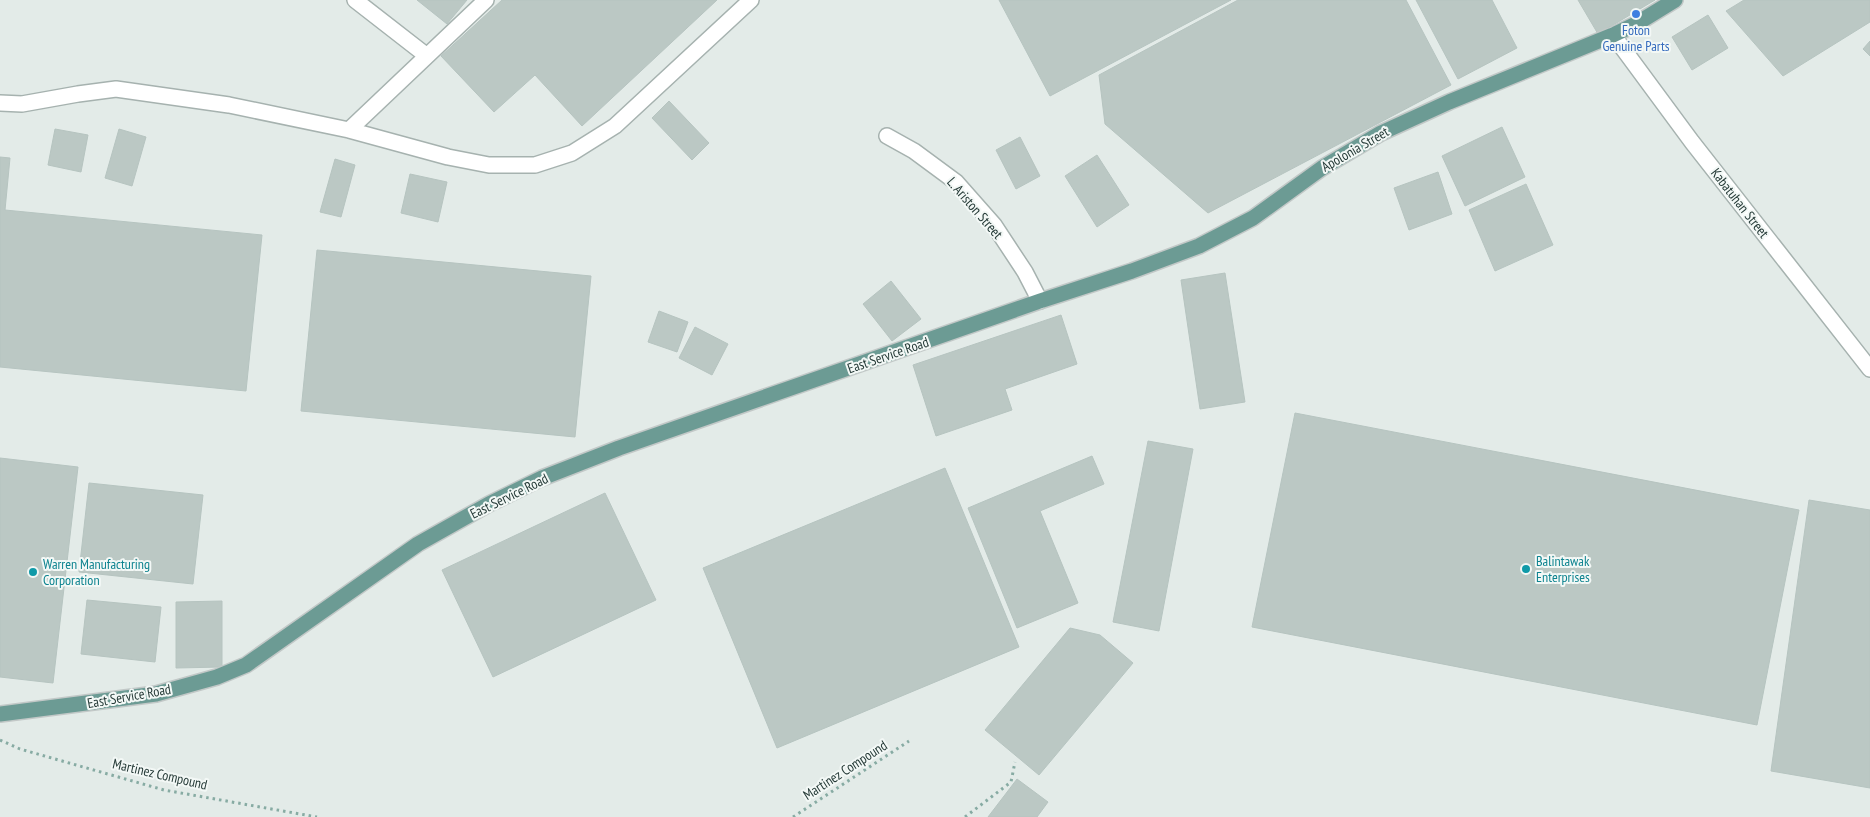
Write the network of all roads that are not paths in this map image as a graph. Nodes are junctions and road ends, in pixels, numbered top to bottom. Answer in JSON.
{"nodes":[{"id":1,"x":355,"y":0,"type":"edge"},
{"id":2,"x":486,"y":0,"type":"edge"},
{"id":3,"x":750,"y":0,"type":"edge"},
{"id":4,"x":1675,"y":0,"type":"edge"},
{"id":5,"x":1613,"y":35,"type":"junction"},
{"id":6,"x":427,"y":56,"type":"junction"},
{"id":7,"x":0,"y":103,"type":"edge"},
{"id":8,"x":349,"y":130,"type":"junction"},
{"id":9,"x":887,"y":136,"type":"dead end"},
{"id":10,"x":1040,"y":301,"type":"junction"},
{"id":11,"x":1870,"y":369,"type":"edge"},
{"id":12,"x":0,"y":714,"type":"edge"}],
"edges":[{"from":1,"to":6,"type":"street"},
{"from":2,"to":6,"type":"street"},
{"from":3,"to":8,"type":"street"},
{"from":4,"to":5,"type":"main road","name":"Apolonia Street"},
{"from":5,"to":10,"type":"main road","name":"Apolonia Street"},
{"from":5,"to":11,"type":"street","name":"Kabatuhan Street"},
{"from":6,"to":8,"type":"street"},
{"from":7,"to":8,"type":"street"},
{"from":9,"to":10,"type":"street","name":"L. Ariston Street"},
{"from":10,"to":12,"type":"main road","name":"East Service Road"}]}
